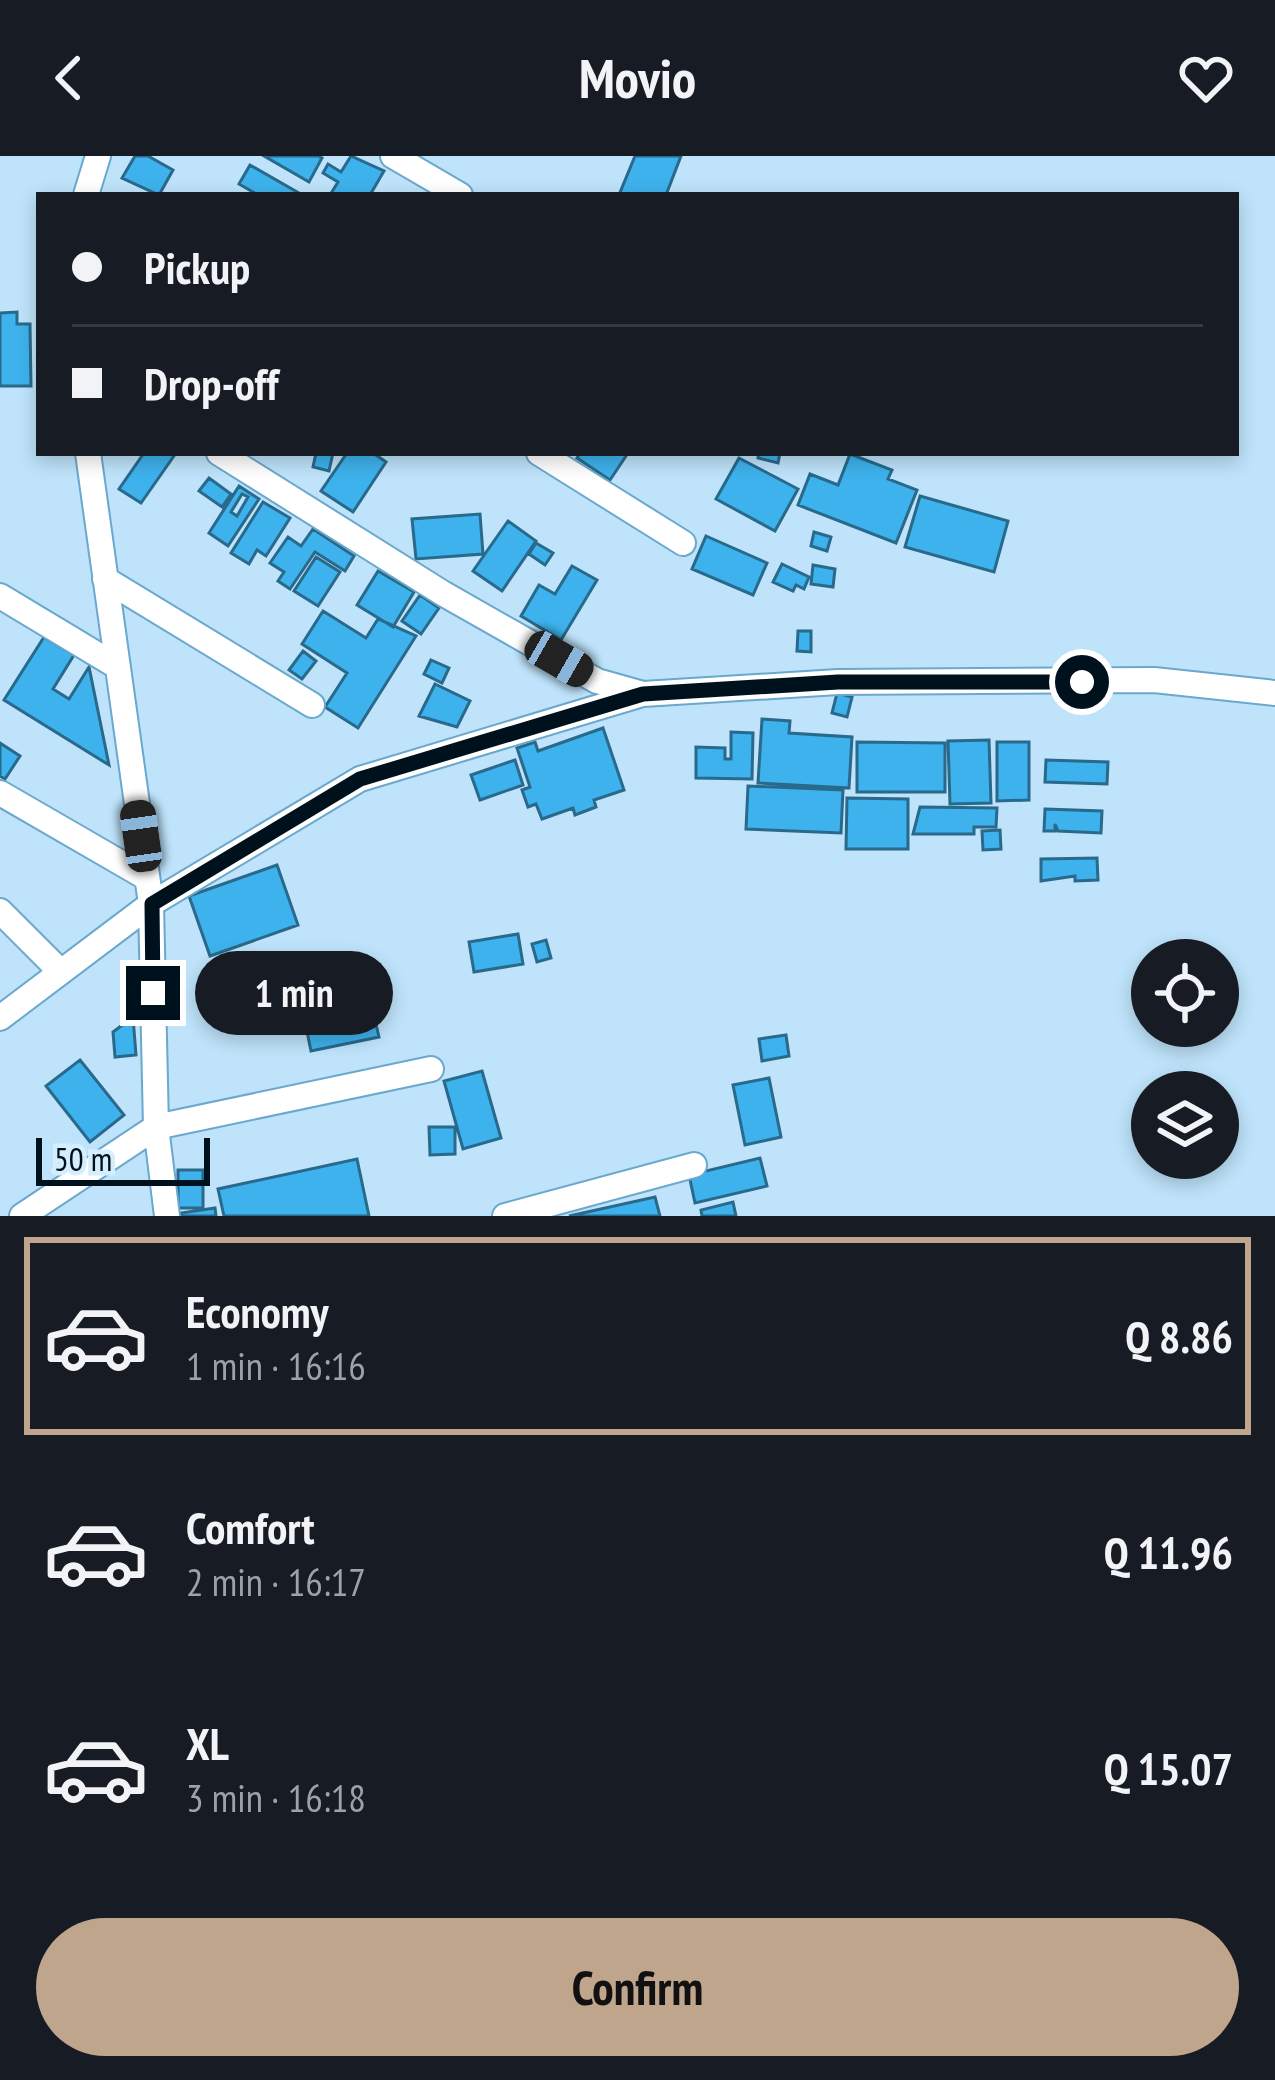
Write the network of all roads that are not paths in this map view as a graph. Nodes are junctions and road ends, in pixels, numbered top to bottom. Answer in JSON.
{"nodes":[{"id":1,"x":98,"y":156,"type":"edge"},
{"id":2,"x":393,"y":156,"type":"edge"},
{"id":3,"x":93,"y":192,"type":"edge"},
{"id":4,"x":455,"y":192,"type":"edge"},
{"id":5,"x":88,"y":456,"type":"edge"},
{"id":6,"x":224,"y":456,"type":"edge"},
{"id":7,"x":544,"y":456,"type":"edge"},
{"id":8,"x":683,"y":543,"type":"dead end"},
{"id":9,"x":105,"y":578,"type":"junction"},
{"id":10,"x":0,"y":596,"type":"edge"},
{"id":11,"x":118,"y":667,"type":"junction"},
{"id":12,"x":1275,"y":693,"type":"edge"},
{"id":13,"x":643,"y":694,"type":"junction"},
{"id":14,"x":312,"y":705,"type":"dead end"},
{"id":15,"x":0,"y":793,"type":"edge"},
{"id":16,"x":149,"y":891,"type":"junction"},
{"id":17,"x":0,"y":911,"type":"edge"},
{"id":18,"x":61,"y":972,"type":"junction"},
{"id":19,"x":6,"y":1006,"type":"edge"},
{"id":20,"x":431,"y":1069,"type":"dead end"},
{"id":21,"x":156,"y":1126,"type":"junction"},
{"id":22,"x":694,"y":1165,"type":"dead end"},
{"id":23,"x":22,"y":1216,"type":"edge"},
{"id":24,"x":167,"y":1216,"type":"edge"},
{"id":25,"x":505,"y":1216,"type":"edge"}],
"edges":[{"from":1,"to":3,"type":"street"},
{"from":2,"to":4,"type":"street"},
{"from":5,"to":9,"type":"street"},
{"from":6,"to":13,"type":"street"},
{"from":7,"to":8,"type":"street"},
{"from":9,"to":11,"type":"street"},
{"from":9,"to":14,"type":"street"},
{"from":10,"to":11,"type":"street"},
{"from":11,"to":16,"type":"street"},
{"from":12,"to":13,"type":"street"},
{"from":13,"to":16,"type":"street"},
{"from":15,"to":16,"type":"street"},
{"from":16,"to":18,"type":"street"},
{"from":16,"to":21,"type":"street"},
{"from":17,"to":18,"type":"street"},
{"from":18,"to":19,"type":"street"},
{"from":20,"to":21,"type":"street"},
{"from":21,"to":23,"type":"street"},
{"from":21,"to":24,"type":"street"},
{"from":22,"to":25,"type":"street"}]}
